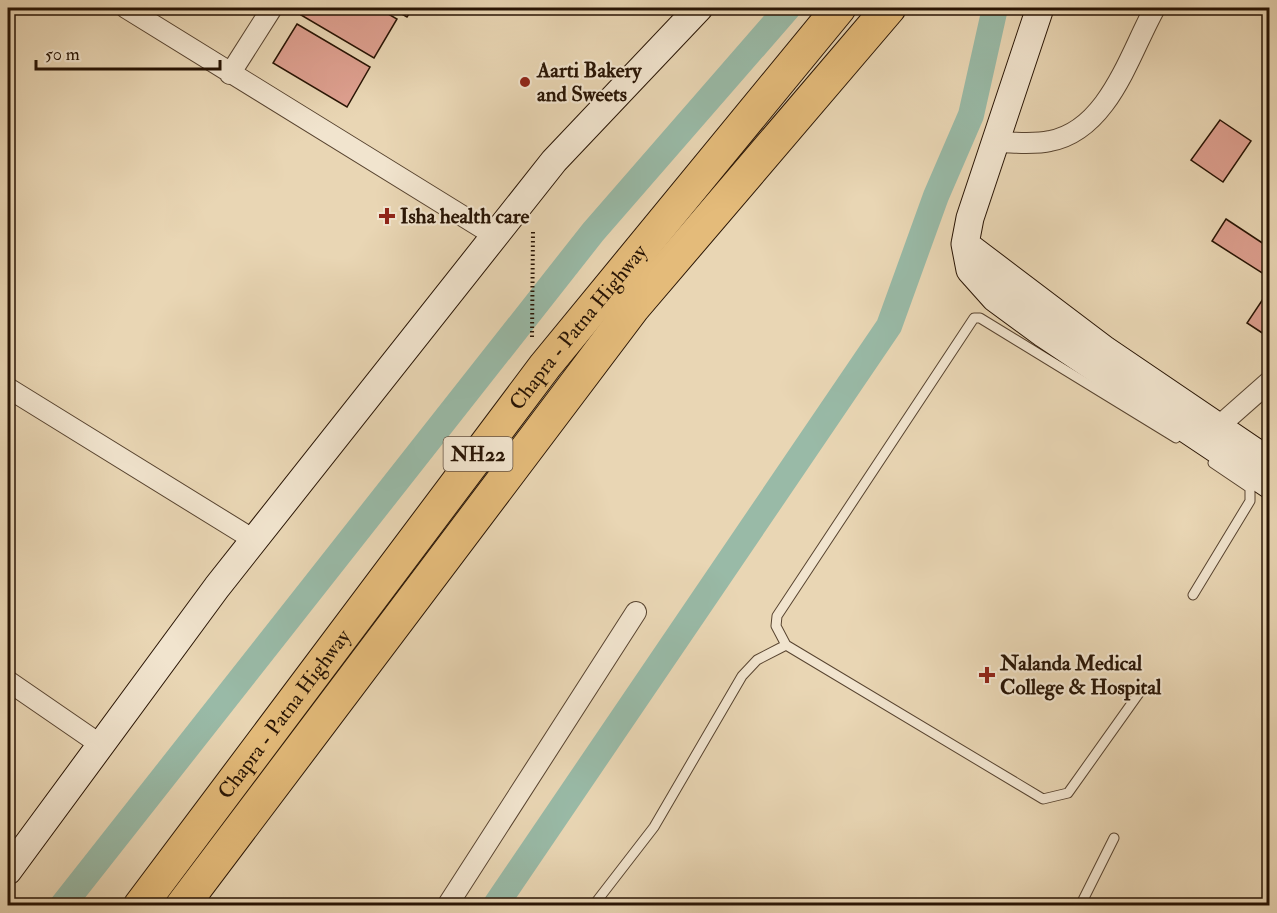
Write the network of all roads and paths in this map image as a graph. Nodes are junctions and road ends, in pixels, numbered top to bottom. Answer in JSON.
{"nodes":[{"id":1,"x":272,"y":8,"type":"edge"},
{"id":2,"x":699,"y":8,"type":"edge"},
{"id":3,"x":889,"y":8,"type":"edge"},
{"id":4,"x":1040,"y":8,"type":"edge"},
{"id":5,"x":1155,"y":8,"type":"edge"},
{"id":6,"x":137,"y":10,"type":"edge"},
{"id":7,"x":830,"y":18,"type":"edge"},
{"id":8,"x":855,"y":47,"type":"junction"},
{"id":9,"x":230,"y":74,"type":"junction"},
{"id":10,"x":995,"y":142,"type":"junction"},
{"id":11,"x":520,"y":205,"type":"junction"},
{"id":12,"x":495,"y":236,"type":"junction"},
{"id":13,"x":965,"y":244,"type":"junction"},
{"id":14,"x":532,"y":321,"type":"dead end"},
{"id":15,"x":1269,"y":381,"type":"edge"},
{"id":16,"x":8,"y":388,"type":"edge"},
{"id":17,"x":1219,"y":426,"type":"junction"},
{"id":18,"x":1181,"y":436,"type":"junction"},
{"id":19,"x":1204,"y":457,"type":"dead end"},
{"id":20,"x":1269,"y":462,"type":"edge"},
{"id":21,"x":1269,"y":484,"type":"edge"},
{"id":22,"x":254,"y":540,"type":"junction"},
{"id":23,"x":1193,"y":595,"type":"dead end"},
{"id":24,"x":636,"y":612,"type":"dead end"},
{"id":25,"x":786,"y":645,"type":"junction"},
{"id":26,"x":8,"y":681,"type":"edge"},
{"id":27,"x":1142,"y":689,"type":"dead end"},
{"id":28,"x":100,"y":745,"type":"junction"},
{"id":29,"x":1114,"y":838,"type":"dead end"},
{"id":30,"x":8,"y":871,"type":"edge"},
{"id":31,"x":140,"y":906,"type":"edge"},
{"id":32,"x":182,"y":906,"type":"edge"},
{"id":33,"x":447,"y":906,"type":"edge"},
{"id":34,"x":593,"y":906,"type":"edge"},
{"id":35,"x":1080,"y":906,"type":"edge"}],
"edges":[{"from":1,"to":9,"type":"street"},
{"from":2,"to":11,"type":"street"},
{"from":3,"to":8,"type":"highway","number":"NH22"},
{"from":4,"to":10,"type":"street"},
{"from":5,"to":10,"type":"street"},
{"from":6,"to":9,"type":"street"},
{"from":7,"to":8,"type":"highway"},
{"from":7,"to":31,"type":"highway","name":"Chapra - Patna Highway","number":"NH22"},
{"from":8,"to":32,"type":"highway","name":"Chapra - Patna Highway","number":"NH22"},
{"from":9,"to":12,"type":"street"},
{"from":10,"to":13,"type":"street"},
{"from":11,"to":12,"type":"street"},
{"from":11,"to":14,"type":"path"},
{"from":12,"to":22,"type":"street"},
{"from":13,"to":17,"type":"street"},
{"from":13,"to":18,"type":"street"},
{"from":15,"to":17,"type":"street"},
{"from":16,"to":22,"type":"street"},
{"from":17,"to":20,"type":"street"},
{"from":18,"to":21,"type":"street"},
{"from":18,"to":25,"type":"lane"},
{"from":19,"to":23,"type":"lane"},
{"from":22,"to":28,"type":"street"},
{"from":24,"to":33,"type":"street"},
{"from":25,"to":27,"type":"lane"},
{"from":25,"to":34,"type":"lane"},
{"from":26,"to":28,"type":"street"},
{"from":28,"to":30,"type":"street"},
{"from":29,"to":35,"type":"lane"}]}
